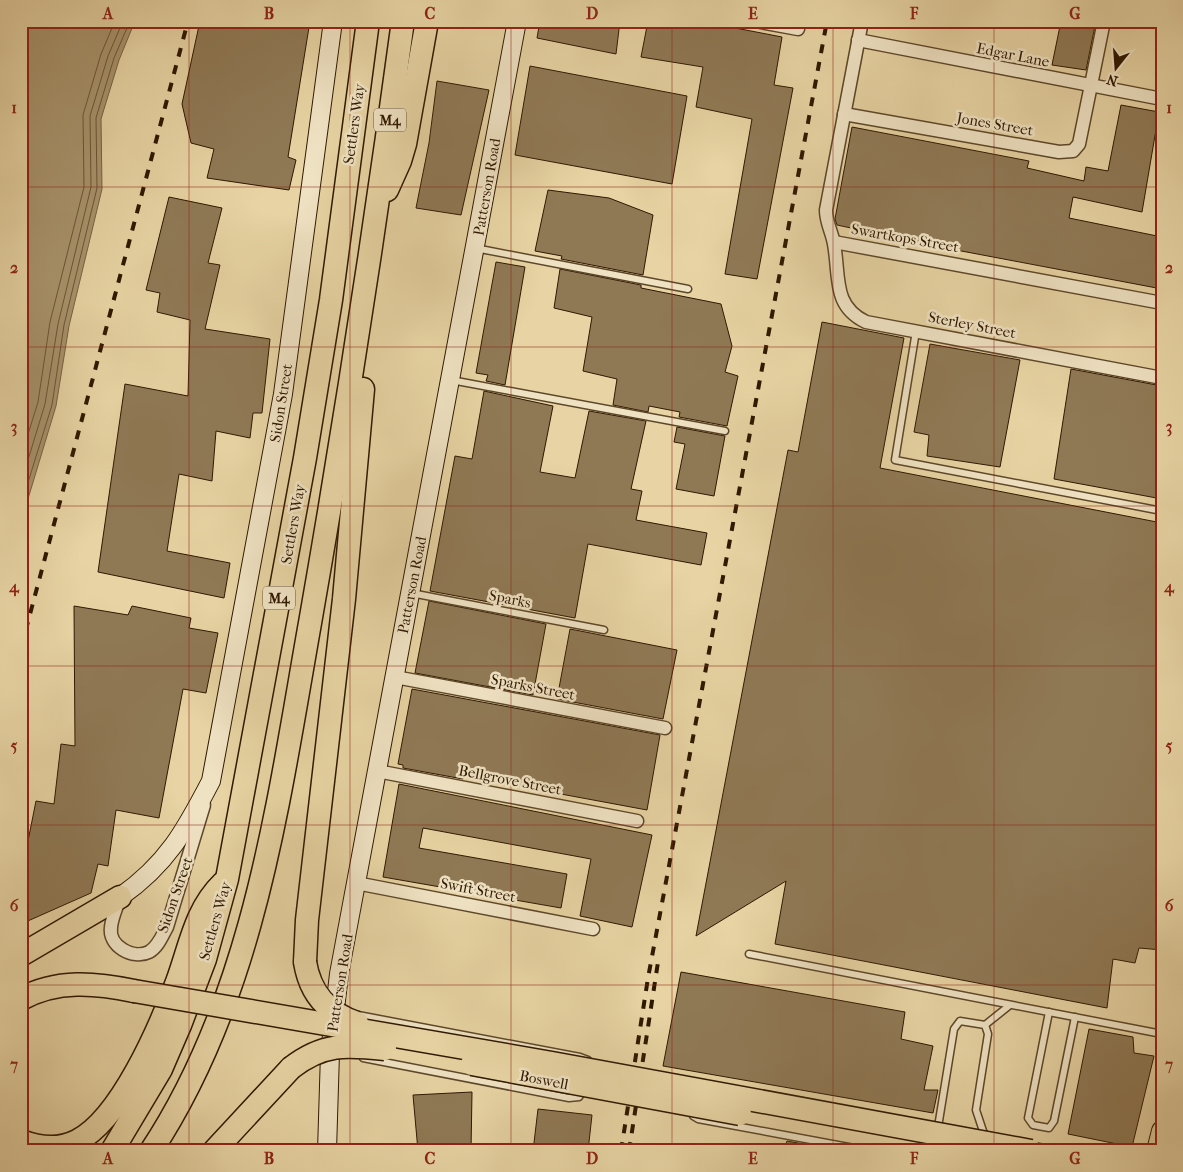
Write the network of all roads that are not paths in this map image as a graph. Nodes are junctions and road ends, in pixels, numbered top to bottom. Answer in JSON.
{"nodes":[{"id":1,"x":334,"y":21,"type":"edge"},
{"id":2,"x":368,"y":21,"type":"edge"},
{"id":3,"x":403,"y":21,"type":"edge"},
{"id":4,"x":427,"y":21,"type":"edge"},
{"id":5,"x":517,"y":21,"type":"edge"},
{"id":6,"x":755,"y":21,"type":"edge"},
{"id":7,"x":862,"y":21,"type":"edge"},
{"id":8,"x":1104,"y":21,"type":"edge"},
{"id":9,"x":1157,"y":21,"type":"edge"},
{"id":10,"x":1162,"y":22,"type":"edge"},
{"id":11,"x":798,"y":29,"type":"dead end"},
{"id":12,"x":858,"y":40,"type":"junction"},
{"id":13,"x":1091,"y":87,"type":"junction"},
{"id":14,"x":1162,"y":100,"type":"edge"},
{"id":15,"x":844,"y":114,"type":"junction"},
{"id":16,"x":376,"y":219,"type":"junction"},
{"id":17,"x":834,"y":242,"type":"junction"},
{"id":18,"x":475,"y":248,"type":"junction"},
{"id":19,"x":366,"y":270,"type":"junction"},
{"id":20,"x":688,"y":289,"type":"dead end"},
{"id":21,"x":1162,"y":303,"type":"edge"},
{"id":22,"x":916,"y":331,"type":"junction"},
{"id":23,"x":1162,"y":378,"type":"edge"},
{"id":24,"x":450,"y":380,"type":"junction"},
{"id":25,"x":725,"y":431,"type":"dead end"},
{"id":26,"x":1162,"y":511,"type":"edge"},
{"id":27,"x":411,"y":592,"type":"junction"},
{"id":28,"x":604,"y":630,"type":"dead end"},
{"id":29,"x":395,"y":677,"type":"junction"},
{"id":30,"x":665,"y":728,"type":"dead end"},
{"id":31,"x":377,"y":771,"type":"junction"},
{"id":32,"x":211,"y":781,"type":"junction"},
{"id":33,"x":637,"y":821,"type":"dead end"},
{"id":34,"x":227,"y":879,"type":"junction"},
{"id":35,"x":356,"y":883,"type":"junction"},
{"id":36,"x":120,"y":897,"type":"junction"},
{"id":37,"x":592,"y":929,"type":"dead end"},
{"id":38,"x":749,"y":954,"type":"dead end"},
{"id":39,"x":21,"y":955,"type":"edge"},
{"id":40,"x":133,"y":994,"type":"junction"},
{"id":41,"x":21,"y":999,"type":"edge"},
{"id":42,"x":1010,"y":1005,"type":"junction"},
{"id":43,"x":21,"y":1010,"type":"edge"},
{"id":44,"x":335,"y":1010,"type":"junction"},
{"id":45,"x":1049,"y":1012,"type":"junction"},
{"id":46,"x":1075,"y":1017,"type":"junction"},
{"id":47,"x":985,"y":1025,"type":"junction"},
{"id":48,"x":1162,"y":1034,"type":"edge"},
{"id":49,"x":431,"y":1042,"type":"junction"},
{"id":50,"x":385,"y":1049,"type":"junction"},
{"id":51,"x":356,"y":1057,"type":"dead end"},
{"id":52,"x":938,"y":1127,"type":"junction"},
{"id":53,"x":1162,"y":1131,"type":"edge"},
{"id":54,"x":985,"y":1137,"type":"junction"},
{"id":55,"x":21,"y":1141,"type":"edge"},
{"id":56,"x":112,"y":1151,"type":"edge"},
{"id":57,"x":151,"y":1151,"type":"edge"},
{"id":58,"x":214,"y":1151,"type":"edge"},
{"id":59,"x":327,"y":1151,"type":"edge"},
{"id":60,"x":870,"y":1151,"type":"edge"},
{"id":61,"x":943,"y":1151,"type":"edge"},
{"id":62,"x":1030,"y":1151,"type":"edge"},
{"id":63,"x":1059,"y":1151,"type":"edge"},
{"id":64,"x":1156,"y":1151,"type":"edge"}],
"edges":[{"from":1,"to":32,"type":"street","name":"Sidon Street"},
{"from":2,"to":34,"type":"highway","name":"Settlers Way","number":"M4"},
{"from":3,"to":16,"type":"highway","number":"M4"},
{"from":4,"to":16,"type":"highway"},
{"from":5,"to":18,"type":"street","name":"Patterson Road"},
{"from":6,"to":11,"type":"street"},
{"from":7,"to":12,"type":"street","name":"Swartkops Street"},
{"from":8,"to":13,"type":"street","name":"Jones Street"},
{"from":9,"to":10,"type":"street"},
{"from":12,"to":13,"type":"street","name":"Edgar Lane"},
{"from":12,"to":15,"type":"street","name":"Swartkops Street"},
{"from":13,"to":14,"type":"street","name":"Edgar Lane"},
{"from":13,"to":15,"type":"street","name":"Jones Street"},
{"from":15,"to":17,"type":"street","name":"Swartkops Street"},
{"from":16,"to":19,"type":"highway","number":"M4"},
{"from":17,"to":21,"type":"street","name":"Swartkops Street"},
{"from":17,"to":22,"type":"street","name":"Sterley Street"},
{"from":18,"to":20,"type":"lane"},
{"from":18,"to":24,"type":"street","name":"Patterson Road"},
{"from":19,"to":49,"type":"highway","bridge":true},
{"from":19,"to":57,"type":"highway","number":"M4"},
{"from":22,"to":23,"type":"street","name":"Sterley Street"},
{"from":22,"to":26,"type":"lane"},
{"from":24,"to":25,"type":"lane"},
{"from":24,"to":27,"type":"street","name":"Patterson Road"},
{"from":27,"to":28,"type":"lane","name":"Sparks"},
{"from":27,"to":29,"type":"street","name":"Patterson Road"},
{"from":29,"to":30,"type":"street","name":"Sparks Street"},
{"from":29,"to":31,"type":"street","name":"Patterson Road"},
{"from":31,"to":33,"type":"street","name":"Bellgrove Street"},
{"from":31,"to":35,"type":"street","name":"Patterson Road"},
{"from":32,"to":36,"type":"street","name":"Sidon Street"},
{"from":32,"to":36,"type":"street","name":"Sidon Street"},
{"from":34,"to":55,"type":"highway"},
{"from":34,"to":56,"type":"highway","name":"Settlers Way","number":"M4"},
{"from":35,"to":37,"type":"street","name":"Swift Street"},
{"from":35,"to":44,"type":"street","name":"Patterson Road"},
{"from":36,"to":39,"type":"highway"},
{"from":38,"to":42,"type":"lane"},
{"from":40,"to":41,"type":"highway"},
{"from":40,"to":43,"type":"highway"},
{"from":40,"to":49,"type":"highway","bridge":true},
{"from":40,"to":50,"type":"highway","bridge":true},
{"from":42,"to":45,"type":"lane"},
{"from":42,"to":47,"type":"lane"},
{"from":44,"to":51,"type":"lane","name":"Boswell"},
{"from":44,"to":59,"type":"street","name":"Patterson Road"},
{"from":45,"to":46,"type":"lane"},
{"from":45,"to":46,"type":"lane"},
{"from":46,"to":48,"type":"lane"},
{"from":47,"to":52,"type":"lane"},
{"from":47,"to":54,"type":"lane"},
{"from":49,"to":62,"type":"highway","bridge":true},
{"from":50,"to":58,"type":"highway","bridge":true},
{"from":50,"to":61,"type":"highway","bridge":true},
{"from":52,"to":54,"type":"lane"},
{"from":52,"to":60,"type":"lane"},
{"from":53,"to":64,"type":"main road"},
{"from":54,"to":63,"type":"lane"}]}
